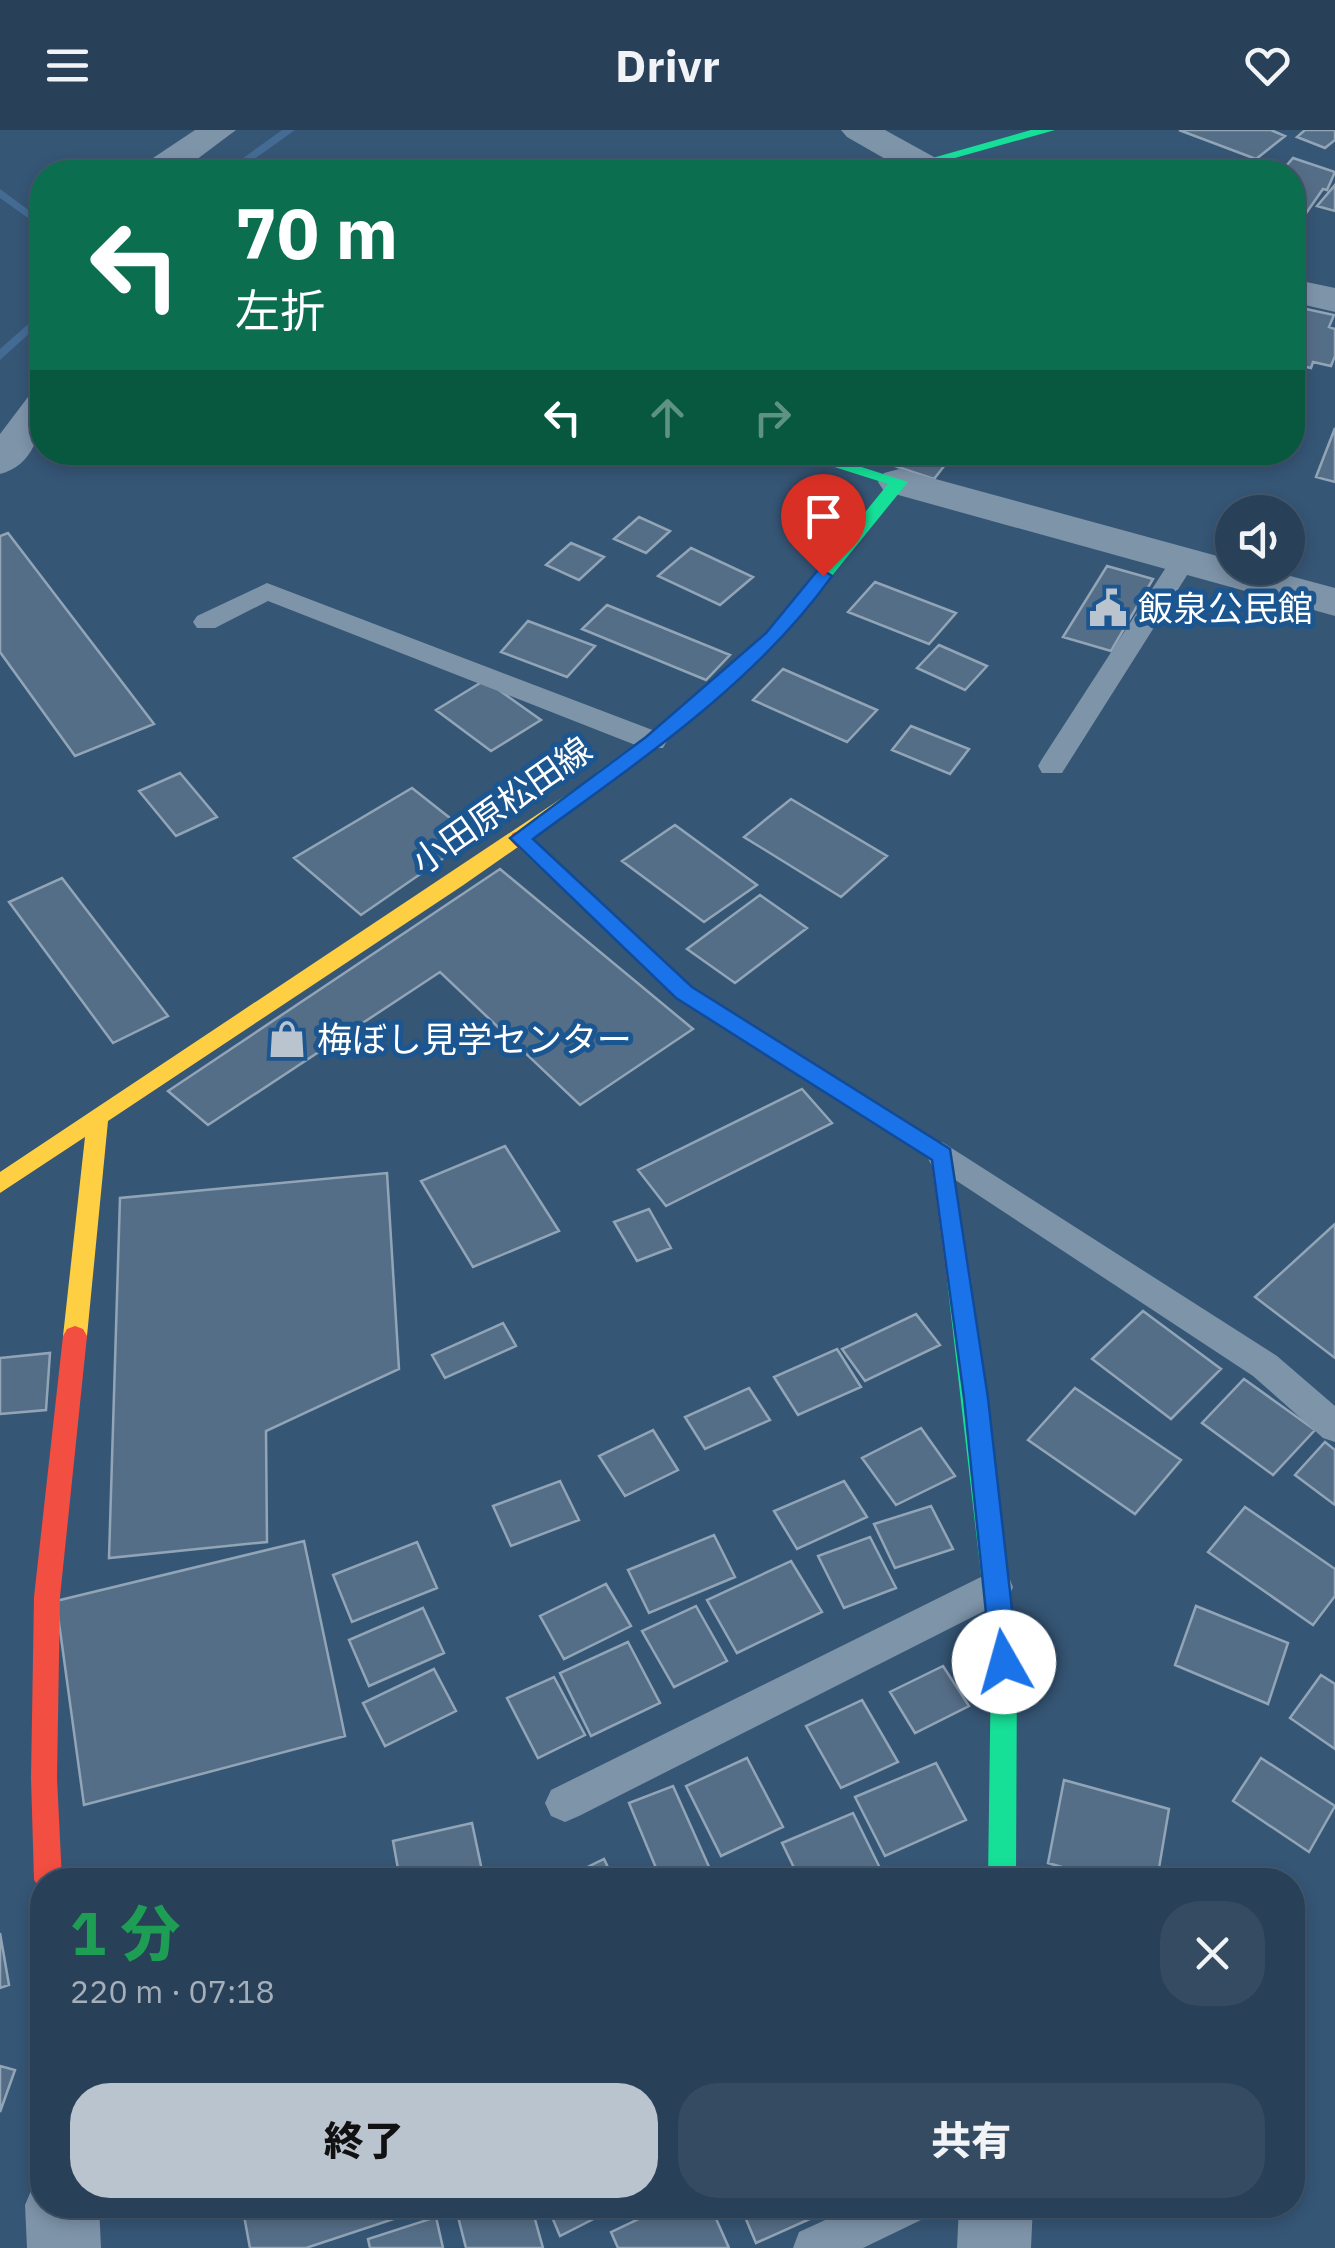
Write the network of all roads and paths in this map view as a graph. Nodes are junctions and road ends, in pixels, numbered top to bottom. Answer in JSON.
{"nodes":[{"id":1,"x":218,"y":130,"type":"edge"},
{"id":2,"x":859,"y":130,"type":"edge"},
{"id":3,"x":1048,"y":130,"type":"edge"},
{"id":4,"x":174,"y":160,"type":"edge"},
{"id":5,"x":895,"y":160,"type":"edge"},
{"id":6,"x":939,"y":160,"type":"edge"},
{"id":7,"x":1305,"y":293,"type":"edge"},
{"id":8,"x":1335,"y":300,"type":"edge"},
{"id":9,"x":30,"y":422,"type":"edge"},
{"id":10,"x":0,"y":462,"type":"edge"},
{"id":11,"x":840,"y":465,"type":"edge"},
{"id":12,"x":899,"y":482,"type":"junction"},
{"id":13,"x":1182,"y":561,"type":"junction"},
{"id":14,"x":1335,"y":602,"type":"edge"},
{"id":15,"x":206,"y":622,"type":"dead end"},
{"id":16,"x":653,"y":741,"type":"junction"},
{"id":17,"x":1052,"y":766,"type":"dead end"},
{"id":18,"x":520,"y":838,"type":"junction"},
{"id":19,"x":98,"y":1115,"type":"junction"},
{"id":20,"x":942,"y":1155,"type":"junction"},
{"id":21,"x":0,"y":1184,"type":"edge"},
{"id":22,"x":1335,"y":1427,"type":"edge"},
{"id":23,"x":996,"y":1587,"type":"junction"},
{"id":24,"x":565,"y":1803,"type":"dead end"},
{"id":25,"x":48,"y":1868,"type":"edge"},
{"id":26,"x":1002,"y":1868,"type":"edge"},
{"id":27,"x":63,"y":2218,"type":"edge"},
{"id":28,"x":879,"y":2218,"type":"edge"},
{"id":29,"x":995,"y":2218,"type":"edge"},
{"id":30,"x":64,"y":2248,"type":"edge"},
{"id":31,"x":816,"y":2248,"type":"edge"},
{"id":32,"x":994,"y":2248,"type":"edge"}],
"edges":[{"from":1,"to":4,"type":"street"},
{"from":2,"to":5,"type":"street"},
{"from":3,"to":6,"type":"street"},
{"from":7,"to":8,"type":"street"},
{"from":9,"to":10,"type":"street"},
{"from":11,"to":12,"type":"street"},
{"from":12,"to":13,"type":"street"},
{"from":12,"to":16,"type":"street","name":"小田原松田線"},
{"from":13,"to":14,"type":"street"},
{"from":13,"to":17,"type":"lane"},
{"from":15,"to":16,"type":"lane"},
{"from":16,"to":18,"type":"street","name":"小田原松田線"},
{"from":18,"to":19,"type":"street","name":"小田原松田線"},
{"from":18,"to":20,"type":"street"},
{"from":19,"to":21,"type":"street","name":"小田原松田線"},
{"from":19,"to":25,"type":"street"},
{"from":20,"to":22,"type":"lane"},
{"from":20,"to":23,"type":"street"},
{"from":23,"to":24,"type":"lane"},
{"from":23,"to":26,"type":"street"},
{"from":27,"to":30,"type":"street"},
{"from":28,"to":31,"type":"lane"},
{"from":29,"to":32,"type":"street"}]}
